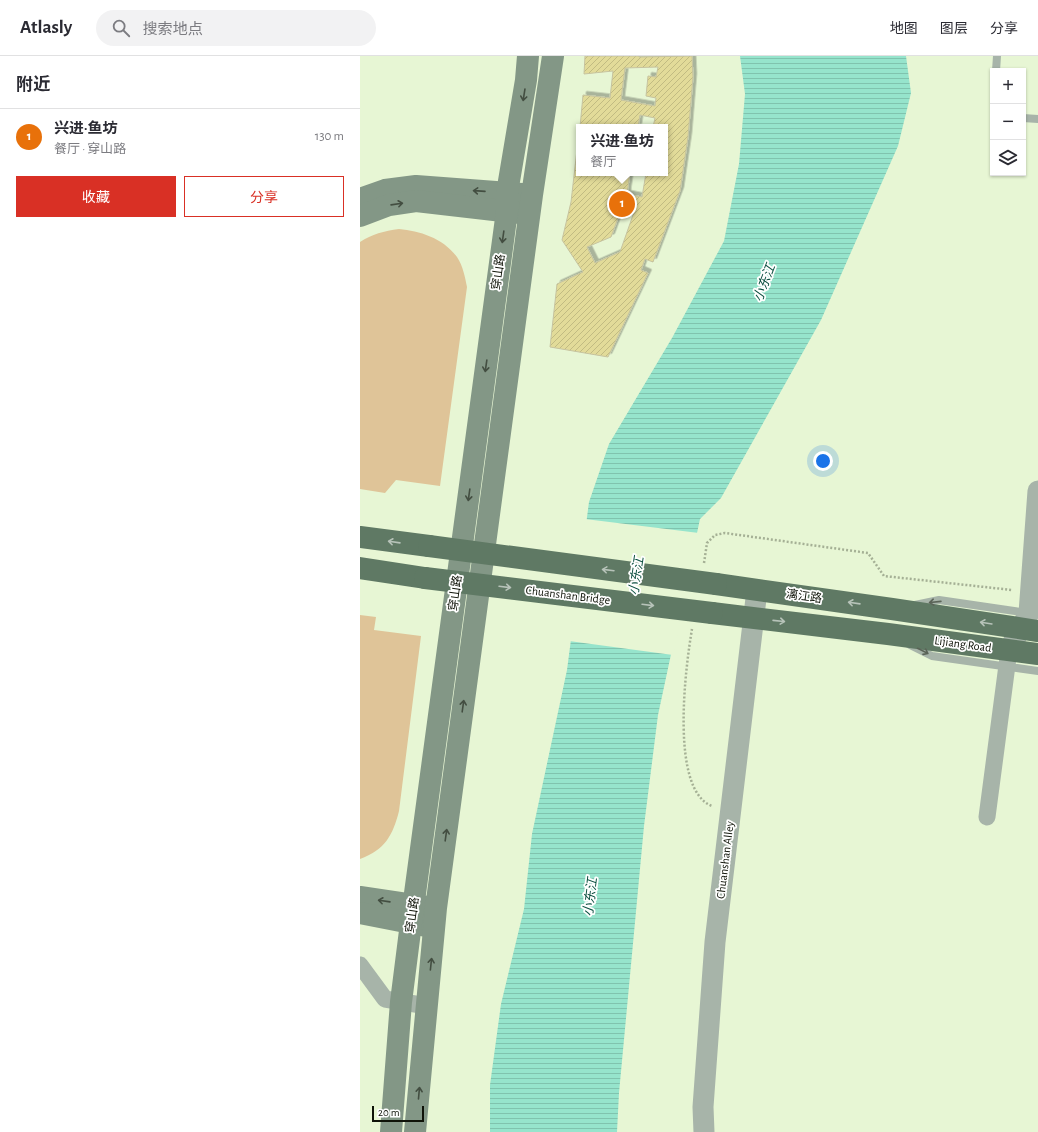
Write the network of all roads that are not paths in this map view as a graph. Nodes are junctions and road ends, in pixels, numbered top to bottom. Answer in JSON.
{"nodes":[{"id":1,"x":528,"y":56,"type":"edge"},
{"id":2,"x":553,"y":56,"type":"edge"},
{"id":3,"x":996,"y":56,"type":"edge"},
{"id":4,"x":996,"y":68,"type":"edge"},
{"id":5,"x":1026,"y":118,"type":"edge"},
{"id":6,"x":1038,"y":119,"type":"edge"},
{"id":7,"x":360,"y":199,"type":"edge"},
{"id":8,"x":507,"y":202,"type":"junction"},
{"id":9,"x":530,"y":204,"type":"junction"},
{"id":10,"x":360,"y":216,"type":"edge"},
{"id":11,"x":1038,"y":491,"type":"edge"},
{"id":12,"x":360,"y":537,"type":"edge"},
{"id":13,"x":360,"y":568,"type":"edge"},
{"id":14,"x":758,"y":590,"type":"junction"},
{"id":15,"x":892,"y":609,"type":"joint"},
{"id":16,"x":753,"y":618,"type":"junction"},
{"id":17,"x":1031,"y":622,"type":"edge"},
{"id":18,"x":1038,"y":654,"type":"edge"},
{"id":19,"x":1008,"y":658,"type":"junction"},
{"id":20,"x":1038,"y":671,"type":"edge"},
{"id":21,"x":987,"y":817,"type":"dead end"},
{"id":22,"x":360,"y":897,"type":"edge"},
{"id":23,"x":360,"y":913,"type":"edge"},
{"id":24,"x":412,"y":914,"type":"junction"},
{"id":25,"x":436,"y":918,"type":"junction"},
{"id":26,"x":360,"y":965,"type":"edge"},
{"id":27,"x":401,"y":1002,"type":"junction"},
{"id":28,"x":427,"y":1006,"type":"junction"},
{"id":29,"x":391,"y":1132,"type":"edge"},
{"id":30,"x":415,"y":1132,"type":"edge"},
{"id":31,"x":704,"y":1132,"type":"edge"}],
"edges":[{"from":1,"to":8,"type":"main road","name":"穿山路","one_way":true},
{"from":2,"to":9,"type":"main road","name":"穿山路"},
{"from":3,"to":4,"type":"lane"},
{"from":5,"to":6,"type":"lane"},
{"from":8,"to":7,"type":"main road","one_way":true},
{"from":8,"to":9,"type":"main road"},
{"from":10,"to":8,"type":"main road","one_way":true},
{"from":8,"to":24,"type":"main road","name":"穿山路","one_way":true},
{"from":25,"to":9,"type":"main road","name":"穿山路","one_way":true},
{"from":11,"to":17,"type":"street"},
{"from":14,"to":12,"type":"highway","name":"漓江路","one_way":true,"bridge":true},
{"from":13,"to":16,"type":"highway","name":"Chuanshan Bridge","one_way":true,"bridge":true},
{"from":15,"to":14,"type":"highway","name":"漓江路","one_way":true},
{"from":14,"to":16,"type":"street","name":"Chuanshan Alley"},
{"from":17,"to":15,"type":"highway","name":"Lijiang Road","one_way":true},
{"from":16,"to":19,"type":"highway","name":"Lijiang Road","one_way":true},
{"from":16,"to":31,"type":"street","name":"Chuanshan Alley"},
{"from":17,"to":19,"type":"street"},
{"from":18,"to":19,"type":"highway","name":"Lijiang Road"},
{"from":19,"to":20,"type":"lane"},
{"from":19,"to":21,"type":"street"},
{"from":24,"to":22,"type":"main road","one_way":true},
{"from":23,"to":24,"type":"main road"},
{"from":24,"to":25,"type":"main road"},
{"from":24,"to":27,"type":"main road","name":"穿山路"},
{"from":28,"to":25,"type":"main road","name":"穿山路","one_way":true},
{"from":26,"to":27,"type":"street"},
{"from":27,"to":28,"type":"street"},
{"from":27,"to":29,"type":"main road","name":"穿山路"},
{"from":30,"to":28,"type":"main road","name":"穿山路","one_way":true}]}
